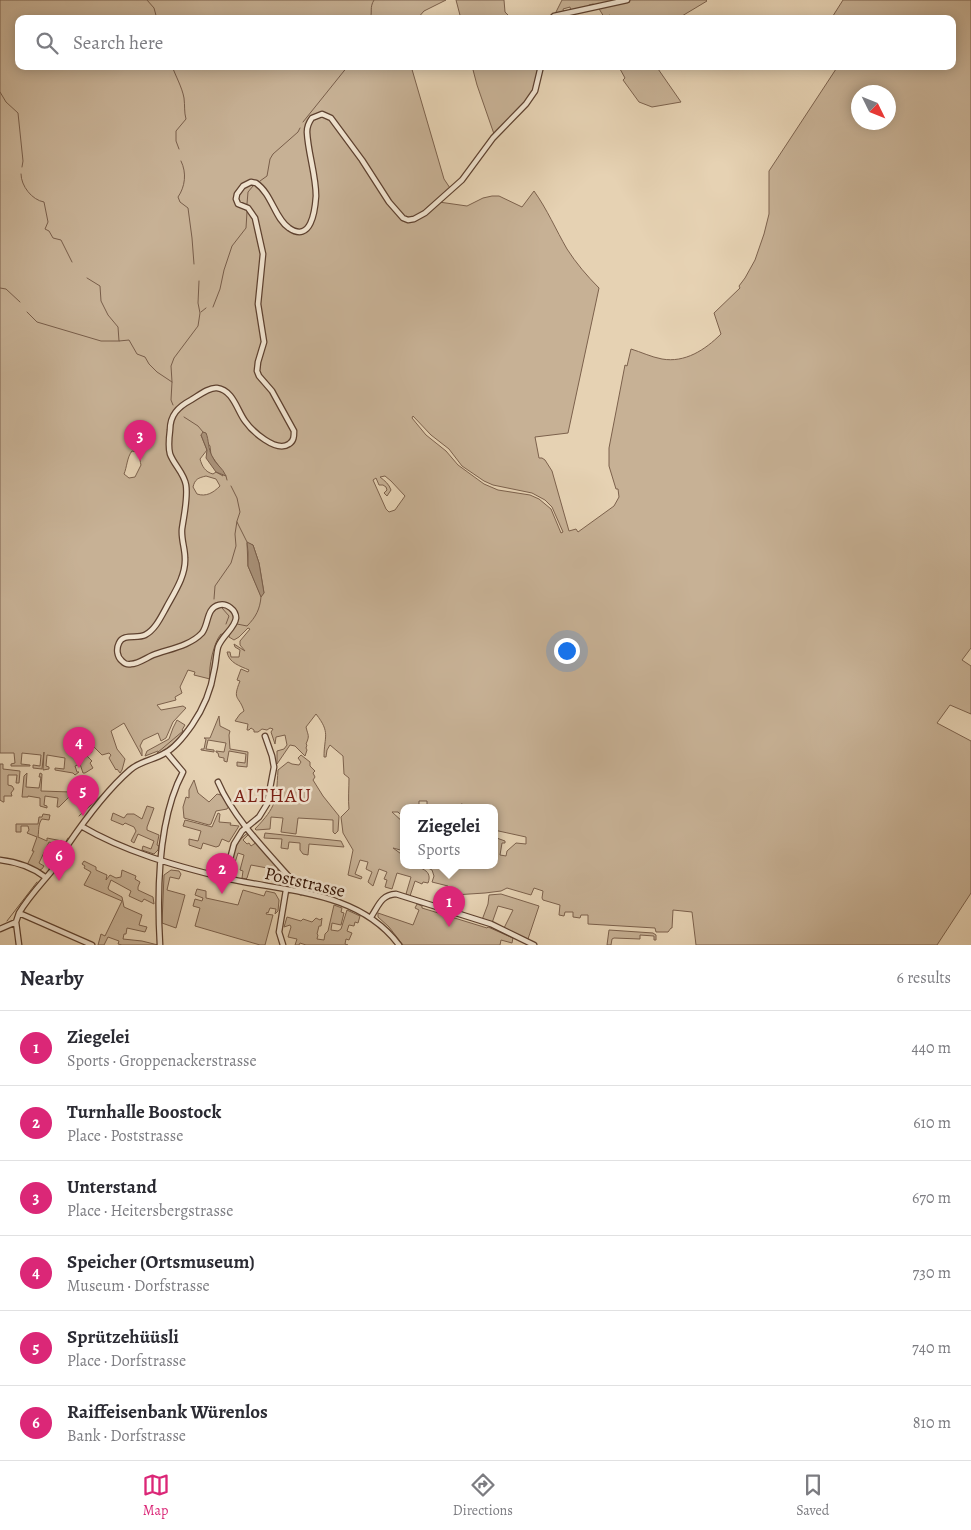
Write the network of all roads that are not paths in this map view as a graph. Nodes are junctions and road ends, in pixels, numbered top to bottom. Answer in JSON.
{"nodes":[{"id":1,"x":627,"y":0,"type":"edge"},
{"id":2,"x":565,"y":15,"type":"edge"},
{"id":3,"x":540,"y":70,"type":"edge"},
{"id":4,"x":266,"y":736,"type":"dead end"},
{"id":5,"x":166,"y":753,"type":"junction"},
{"id":6,"x":218,"y":782,"type":"dead end"},
{"id":7,"x":81,"y":826,"type":"junction"},
{"id":8,"x":247,"y":828,"type":"junction"},
{"id":9,"x":0,"y":860,"type":"edge"},
{"id":10,"x":160,"y":860,"type":"junction"},
{"id":11,"x":45,"y":878,"type":"junction"},
{"id":12,"x":225,"y":878,"type":"junction"},
{"id":13,"x":286,"y":890,"type":"junction"},
{"id":14,"x":301,"y":892,"type":"junction"},
{"id":15,"x":18,"y":913,"type":"junction"},
{"id":16,"x":371,"y":917,"type":"junction"},
{"id":17,"x":16,"y":922,"type":"junction"},
{"id":18,"x":0,"y":929,"type":"edge"},
{"id":19,"x":19,"y":945,"type":"edge"},
{"id":20,"x":92,"y":945,"type":"edge"},
{"id":21,"x":160,"y":945,"type":"edge"},
{"id":22,"x":283,"y":945,"type":"edge"},
{"id":23,"x":398,"y":945,"type":"edge"},
{"id":24,"x":534,"y":945,"type":"edge"}],
"edges":[{"from":1,"to":2,"type":"street"},
{"from":3,"to":5,"type":"street"},
{"from":4,"to":8,"type":"street"},
{"from":5,"to":7,"type":"street"},
{"from":5,"to":10,"type":"street"},
{"from":6,"to":8,"type":"street"},
{"from":7,"to":10,"type":"street","name":"Poststrasse"},
{"from":7,"to":11,"type":"street"},
{"from":8,"to":12,"type":"street"},
{"from":8,"to":14,"type":"street"},
{"from":9,"to":11,"type":"street"},
{"from":10,"to":12,"type":"street","name":"Poststrasse"},
{"from":10,"to":21,"type":"street"},
{"from":11,"to":15,"type":"street"},
{"from":12,"to":13,"type":"street","name":"Poststrasse"},
{"from":13,"to":14,"type":"street","name":"Poststrasse"},
{"from":13,"to":22,"type":"street"},
{"from":14,"to":16,"type":"street","name":"Poststrasse"},
{"from":15,"to":17,"type":"street"},
{"from":15,"to":20,"type":"street"},
{"from":16,"to":23,"type":"street","name":"Poststrasse"},
{"from":16,"to":24,"type":"street"},
{"from":17,"to":18,"type":"street"},
{"from":17,"to":19,"type":"street"}]}
